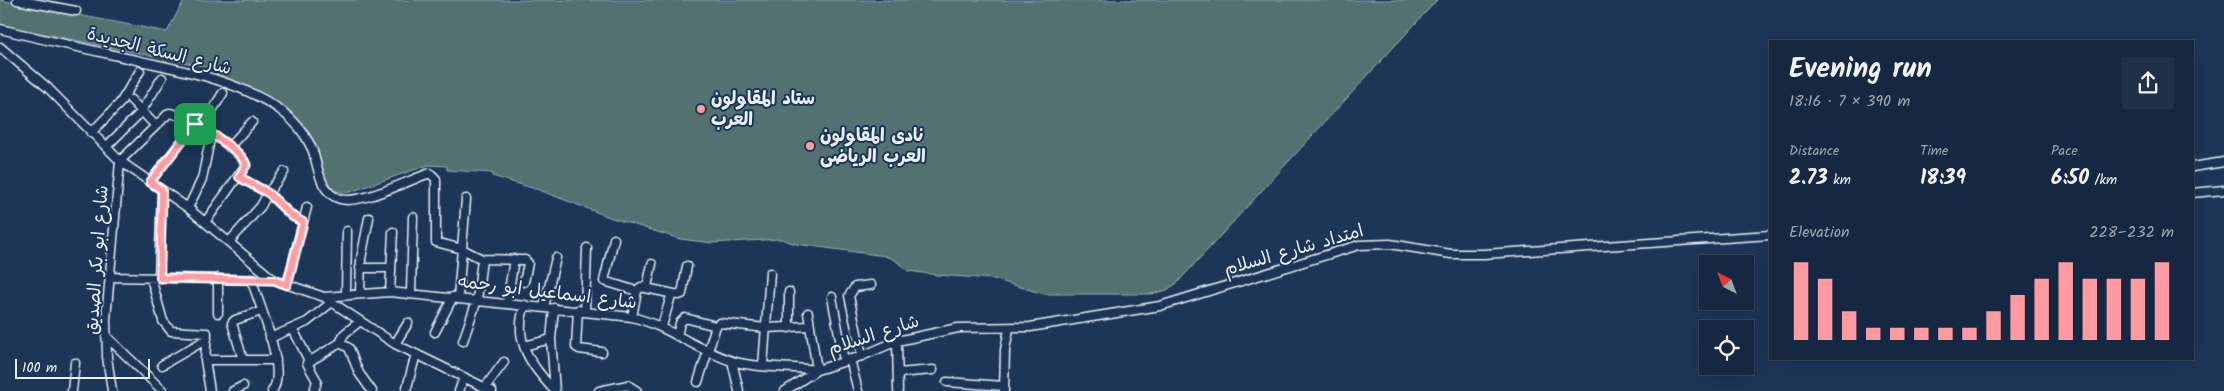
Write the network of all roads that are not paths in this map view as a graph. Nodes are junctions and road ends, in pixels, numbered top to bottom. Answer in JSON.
{"nodes":[{"id":1,"x":17,"y":0,"type":"edge"},
{"id":2,"x":76,"y":11,"type":"dead end"},
{"id":3,"x":0,"y":30,"type":"edge"},
{"id":4,"x":0,"y":47,"type":"edge"},
{"id":5,"x":140,"y":71,"type":"dead end"},
{"id":6,"x":162,"y":78,"type":"dead end"},
{"id":7,"x":223,"y":94,"type":"dead end"},
{"id":8,"x":132,"y":100,"type":"dead end"},
{"id":9,"x":142,"y":110,"type":"junction"},
{"id":10,"x":252,"y":122,"type":"dead end"},
{"id":11,"x":155,"y":125,"type":"junction"},
{"id":12,"x":198,"y":126,"type":"junction"},
{"id":13,"x":91,"y":133,"type":"junction"},
{"id":14,"x":211,"y":135,"type":"junction"},
{"id":15,"x":106,"y":147,"type":"junction"},
{"id":16,"x":229,"y":147,"type":"junction"},
{"id":17,"x":120,"y":161,"type":"junction"},
{"id":18,"x":2224,"y":162,"type":"edge"},
{"id":19,"x":2194,"y":167,"type":"edge"},
{"id":20,"x":284,"y":172,"type":"dead end"},
{"id":21,"x":239,"y":177,"type":"junction"},
{"id":22,"x":150,"y":182,"type":"junction"},
{"id":23,"x":162,"y":190,"type":"junction"},
{"id":24,"x":2224,"y":190,"type":"edge"},
{"id":25,"x":268,"y":193,"type":"junction"},
{"id":26,"x":2194,"y":193,"type":"edge"},
{"id":27,"x":466,"y":199,"type":"dead end"},
{"id":28,"x":307,"y":206,"type":"dead end"},
{"id":29,"x":188,"y":208,"type":"junction"},
{"id":30,"x":413,"y":217,"type":"dead end"},
{"id":31,"x":369,"y":218,"type":"dead end"},
{"id":32,"x":206,"y":221,"type":"junction"},
{"id":33,"x":303,"y":222,"type":"junction"},
{"id":34,"x":347,"y":231,"type":"dead end"},
{"id":35,"x":393,"y":232,"type":"dead end"},
{"id":36,"x":1769,"y":236,"type":"edge"},
{"id":37,"x":614,"y":239,"type":"dead end"},
{"id":38,"x":230,"y":241,"type":"junction"},
{"id":39,"x":587,"y":248,"type":"dead end"},
{"id":40,"x":462,"y":249,"type":"junction"},
{"id":41,"x":556,"y":258,"type":"dead end"},
{"id":42,"x":482,"y":259,"type":"junction"},
{"id":43,"x":514,"y":259,"type":"junction"},
{"id":44,"x":652,"y":264,"type":"dead end"},
{"id":45,"x":687,"y":266,"type":"dead end"},
{"id":46,"x":360,"y":268,"type":"junction"},
{"id":47,"x":391,"y":268,"type":"junction"},
{"id":48,"x":770,"y":274,"type":"dead end"},
{"id":49,"x":110,"y":277,"type":"junction"},
{"id":50,"x":151,"y":278,"type":"junction"},
{"id":51,"x":160,"y":278,"type":"junction"},
{"id":52,"x":218,"y":278,"type":"junction"},
{"id":53,"x":251,"y":279,"type":"junction"},
{"id":54,"x":274,"y":280,"type":"junction"},
{"id":55,"x":524,"y":282,"type":"dead end"},
{"id":56,"x":287,"y":285,"type":"junction"},
{"id":57,"x":871,"y":285,"type":"dead end"},
{"id":58,"x":647,"y":287,"type":"junction"},
{"id":59,"x":637,"y":290,"type":"junction"},
{"id":60,"x":360,"y":292,"type":"junction"},
{"id":61,"x":390,"y":292,"type":"junction"},
{"id":62,"x":789,"y":292,"type":"dead end"},
{"id":63,"x":346,"y":294,"type":"junction"},
{"id":64,"x":411,"y":294,"type":"junction"},
{"id":65,"x":674,"y":294,"type":"junction"},
{"id":66,"x":324,"y":296,"type":"junction"},
{"id":67,"x":456,"y":297,"type":"junction"},
{"id":68,"x":832,"y":297,"type":"dead end"},
{"id":69,"x":477,"y":300,"type":"junction"},
{"id":70,"x":332,"y":302,"type":"junction"},
{"id":71,"x":507,"y":303,"type":"junction"},
{"id":72,"x":525,"y":305,"type":"junction"},
{"id":73,"x":544,"y":307,"type":"junction"},
{"id":74,"x":554,"y":308,"type":"junction"},
{"id":75,"x":581,"y":310,"type":"junction"},
{"id":76,"x":261,"y":311,"type":"junction"},
{"id":77,"x":218,"y":313,"type":"dead end"},
{"id":78,"x":808,"y":313,"type":"dead end"},
{"id":79,"x":632,"y":316,"type":"junction"},
{"id":80,"x":359,"y":322,"type":"junction"},
{"id":81,"x":408,"y":323,"type":"dead end"},
{"id":82,"x":662,"y":326,"type":"junction"},
{"id":83,"x":716,"y":326,"type":"junction"},
{"id":84,"x":810,"y":326,"type":"junction"},
{"id":85,"x":766,"y":328,"type":"junction"},
{"id":86,"x":789,"y":328,"type":"junction"},
{"id":87,"x":293,"y":329,"type":"junction"},
{"id":88,"x":1009,"y":329,"type":"junction"},
{"id":89,"x":435,"y":332,"type":"dead end"},
{"id":90,"x":106,"y":336,"type":"junction"},
{"id":91,"x":207,"y":336,"type":"junction"},
{"id":92,"x":677,"y":336,"type":"junction"},
{"id":93,"x":270,"y":338,"type":"junction"},
{"id":94,"x":551,"y":339,"type":"junction"},
{"id":95,"x":463,"y":341,"type":"dead end"},
{"id":96,"x":897,"y":341,"type":"junction"},
{"id":97,"x":340,"y":343,"type":"junction"},
{"id":98,"x":395,"y":344,"type":"junction"},
{"id":99,"x":524,"y":346,"type":"junction"},
{"id":100,"x":707,"y":351,"type":"junction"},
{"id":101,"x":602,"y":352,"type":"dead end"},
{"id":102,"x":416,"y":354,"type":"junction"},
{"id":103,"x":862,"y":356,"type":"junction"},
{"id":104,"x":205,"y":360,"type":"junction"},
{"id":105,"x":243,"y":360,"type":"junction"},
{"id":106,"x":276,"y":360,"type":"junction"},
{"id":107,"x":847,"y":360,"type":"junction"},
{"id":108,"x":309,"y":361,"type":"junction"},
{"id":109,"x":732,"y":361,"type":"junction"},
{"id":110,"x":504,"y":362,"type":"dead end"},
{"id":111,"x":75,"y":363,"type":"dead end"},
{"id":112,"x":162,"y":365,"type":"dead end"},
{"id":113,"x":763,"y":366,"type":"junction"},
{"id":114,"x":817,"y":370,"type":"junction"},
{"id":115,"x":933,"y":370,"type":"dead end"},
{"id":116,"x":898,"y":372,"type":"junction"},
{"id":117,"x":464,"y":377,"type":"junction"},
{"id":118,"x":698,"y":382,"type":"dead end"},
{"id":119,"x":947,"y":382,"type":"dead end"},
{"id":120,"x":243,"y":386,"type":"dead end"},
{"id":121,"x":1004,"y":388,"type":"edge"},
{"id":122,"x":489,"y":389,"type":"edge"},
{"id":123,"x":603,"y":390,"type":"edge"},
{"id":124,"x":788,"y":390,"type":"edge"},
{"id":125,"x":72,"y":391,"type":"edge"},
{"id":126,"x":112,"y":391,"type":"edge"},
{"id":127,"x":162,"y":391,"type":"edge"},
{"id":128,"x":210,"y":391,"type":"edge"},
{"id":129,"x":233,"y":391,"type":"edge"},
{"id":130,"x":272,"y":391,"type":"edge"},
{"id":131,"x":314,"y":391,"type":"edge"},
{"id":132,"x":372,"y":391,"type":"edge"},
{"id":133,"x":406,"y":391,"type":"edge"},
{"id":134,"x":459,"y":391,"type":"edge"},
{"id":135,"x":555,"y":391,"type":"edge"},
{"id":136,"x":637,"y":391,"type":"edge"},
{"id":137,"x":739,"y":391,"type":"edge"},
{"id":138,"x":858,"y":391,"type":"edge"},
{"id":139,"x":898,"y":391,"type":"edge"}],
"edges":[{"from":1,"to":2,"type":"street"},
{"from":3,"to":40,"type":"street","name":"شارع السكة الجديدة"},
{"from":4,"to":13,"type":"street"},
{"from":5,"to":13,"type":"street"},
{"from":6,"to":9,"type":"street"},
{"from":7,"to":12,"type":"street"},
{"from":8,"to":9,"type":"street"},
{"from":9,"to":11,"type":"street"},
{"from":9,"to":15,"type":"street"},
{"from":10,"to":16,"type":"street"},
{"from":11,"to":12,"type":"street"},
{"from":11,"to":17,"type":"street"},
{"from":12,"to":14,"type":"street"},
{"from":12,"to":22,"type":"street"},
{"from":13,"to":15,"type":"street"},
{"from":14,"to":16,"type":"street"},
{"from":14,"to":29,"type":"street"},
{"from":15,"to":17,"type":"street"},
{"from":16,"to":21,"type":"street"},
{"from":17,"to":22,"type":"street"},
{"from":17,"to":49,"type":"street","name":"شارع ابو بكر الصديق"},
{"from":18,"to":19,"type":"street"},
{"from":20,"to":25,"type":"street"},
{"from":21,"to":25,"type":"street"},
{"from":21,"to":32,"type":"street"},
{"from":22,"to":23,"type":"street"},
{"from":23,"to":29,"type":"street"},
{"from":23,"to":51,"type":"street"},
{"from":24,"to":26,"type":"street"},
{"from":25,"to":33,"type":"street"},
{"from":25,"to":38,"type":"street"},
{"from":27,"to":40,"type":"street"},
{"from":28,"to":33,"type":"street"},
{"from":29,"to":32,"type":"street"},
{"from":30,"to":64,"type":"street"},
{"from":31,"to":46,"type":"street"},
{"from":32,"to":38,"type":"street"},
{"from":33,"to":56,"type":"street"},
{"from":34,"to":63,"type":"street"},
{"from":35,"to":47,"type":"street"},
{"from":36,"to":88,"type":"street","name":"امتداد شارع السلام"},
{"from":37,"to":59,"type":"street"},
{"from":38,"to":54,"type":"street"},
{"from":39,"to":75,"type":"street"},
{"from":40,"to":42,"type":"street"},
{"from":40,"to":67,"type":"street"},
{"from":41,"to":73,"type":"street"},
{"from":42,"to":43,"type":"street"},
{"from":42,"to":69,"type":"street"},
{"from":43,"to":55,"type":"street"},
{"from":43,"to":71,"type":"street"},
{"from":44,"to":58,"type":"street"},
{"from":45,"to":65,"type":"street"},
{"from":46,"to":47,"type":"street"},
{"from":46,"to":60,"type":"street"},
{"from":47,"to":61,"type":"street"},
{"from":48,"to":85,"type":"street"},
{"from":49,"to":50,"type":"street"},
{"from":49,"to":90,"type":"street","name":"شارع ابو بكر الصديق"},
{"from":50,"to":51,"type":"street"},
{"from":50,"to":91,"type":"street"},
{"from":51,"to":52,"type":"street"},
{"from":52,"to":53,"type":"street"},
{"from":52,"to":77,"type":"street"},
{"from":53,"to":54,"type":"street"},
{"from":53,"to":76,"type":"street"},
{"from":54,"to":56,"type":"street"},
{"from":56,"to":66,"type":"street"},
{"from":57,"to":103,"type":"street"},
{"from":58,"to":59,"type":"street"},
{"from":58,"to":65,"type":"street"},
{"from":59,"to":79,"type":"street"},
{"from":60,"to":61,"type":"street","name":"شارع اسماعيل ابو رحمه"},
{"from":60,"to":63,"type":"street","name":"شارع اسماعيل ابو رحمه"},
{"from":61,"to":64,"type":"street","name":"شارع اسماعيل ابو رحمه"},
{"from":62,"to":86,"type":"street"},
{"from":63,"to":66,"type":"street","name":"شارع اسماعيل ابو رحمه"},
{"from":64,"to":67,"type":"street","name":"شارع اسماعيل ابو رحمه"},
{"from":65,"to":82,"type":"street"},
{"from":66,"to":70,"type":"street"},
{"from":67,"to":69,"type":"street","name":"شارع اسماعيل ابو رحمه"},
{"from":67,"to":89,"type":"street"},
{"from":68,"to":107,"type":"street"},
{"from":69,"to":71,"type":"street","name":"شارع اسماعيل ابو رحمه"},
{"from":69,"to":95,"type":"street"},
{"from":70,"to":80,"type":"street"},
{"from":70,"to":87,"type":"street"},
{"from":71,"to":72,"type":"street","name":"شارع اسماعيل ابو رحمه"},
{"from":72,"to":73,"type":"street","name":"شارع اسماعيل ابو رحمه"},
{"from":72,"to":99,"type":"street"},
{"from":73,"to":74,"type":"street","name":"شارع اسماعيل ابو رحمه"},
{"from":74,"to":75,"type":"street","name":"شارع اسماعيل ابو رحمه"},
{"from":74,"to":94,"type":"street"},
{"from":75,"to":79,"type":"street","name":"شارع اسماعيل ابو رحمه"},
{"from":75,"to":101,"type":"street"},
{"from":76,"to":93,"type":"street"},
{"from":76,"to":105,"type":"street"},
{"from":78,"to":84,"type":"street"},
{"from":79,"to":82,"type":"street","name":"شارع اسماعيل ابو رحمه"},
{"from":80,"to":97,"type":"street"},
{"from":80,"to":98,"type":"street"},
{"from":81,"to":98,"type":"street"},
{"from":82,"to":92,"type":"street","name":"شارع اسماعيل ابو رحمه"},
{"from":83,"to":85,"type":"street"},
{"from":83,"to":92,"type":"street"},
{"from":83,"to":100,"type":"street"},
{"from":84,"to":86,"type":"street"},
{"from":84,"to":114,"type":"street"},
{"from":85,"to":86,"type":"street"},
{"from":85,"to":113,"type":"street"},
{"from":87,"to":93,"type":"street"},
{"from":87,"to":108,"type":"street"},
{"from":88,"to":96,"type":"street","name":"شارع السلام"},
{"from":88,"to":121,"type":"street"},
{"from":90,"to":126,"type":"street","name":"شارع ابو بكر الصديق"},
{"from":90,"to":127,"type":"street"},
{"from":91,"to":104,"type":"street"},
{"from":91,"to":112,"type":"street"},
{"from":92,"to":100,"type":"street","name":"شارع اسماعيل ابو رحمه"},
{"from":93,"to":106,"type":"street"},
{"from":94,"to":99,"type":"street"},
{"from":94,"to":135,"type":"street"},
{"from":96,"to":103,"type":"street","name":"شارع السلام"},
{"from":96,"to":116,"type":"street"},
{"from":97,"to":108,"type":"street"},
{"from":97,"to":132,"type":"street"},
{"from":98,"to":102,"type":"street"},
{"from":99,"to":135,"type":"street"},
{"from":100,"to":109,"type":"street","name":"شارع اسماعيل ابو رحمه"},
{"from":100,"to":118,"type":"street"},
{"from":102,"to":117,"type":"street"},
{"from":102,"to":133,"type":"street"},
{"from":103,"to":107,"type":"street","name":"شارع السلام"},
{"from":104,"to":105,"type":"street"},
{"from":104,"to":128,"type":"street"},
{"from":105,"to":106,"type":"street"},
{"from":106,"to":130,"type":"street"},
{"from":107,"to":114,"type":"street","name":"شارع السلام"},
{"from":107,"to":138,"type":"street"},
{"from":108,"to":131,"type":"street"},
{"from":109,"to":113,"type":"street","name":"شارع اسماعيل ابو رحمه"},
{"from":109,"to":137,"type":"street"},
{"from":110,"to":122,"type":"street"},
{"from":111,"to":125,"type":"street"},
{"from":113,"to":114,"type":"street","name":"شارع اسماعيل ابو رحمه"},
{"from":114,"to":124,"type":"street","name":"شارع السلام"},
{"from":115,"to":116,"type":"street"},
{"from":116,"to":139,"type":"street"},
{"from":117,"to":122,"type":"street"},
{"from":117,"to":134,"type":"street"},
{"from":119,"to":121,"type":"street"},
{"from":120,"to":129,"type":"street"},
{"from":123,"to":136,"type":"street"}]}
